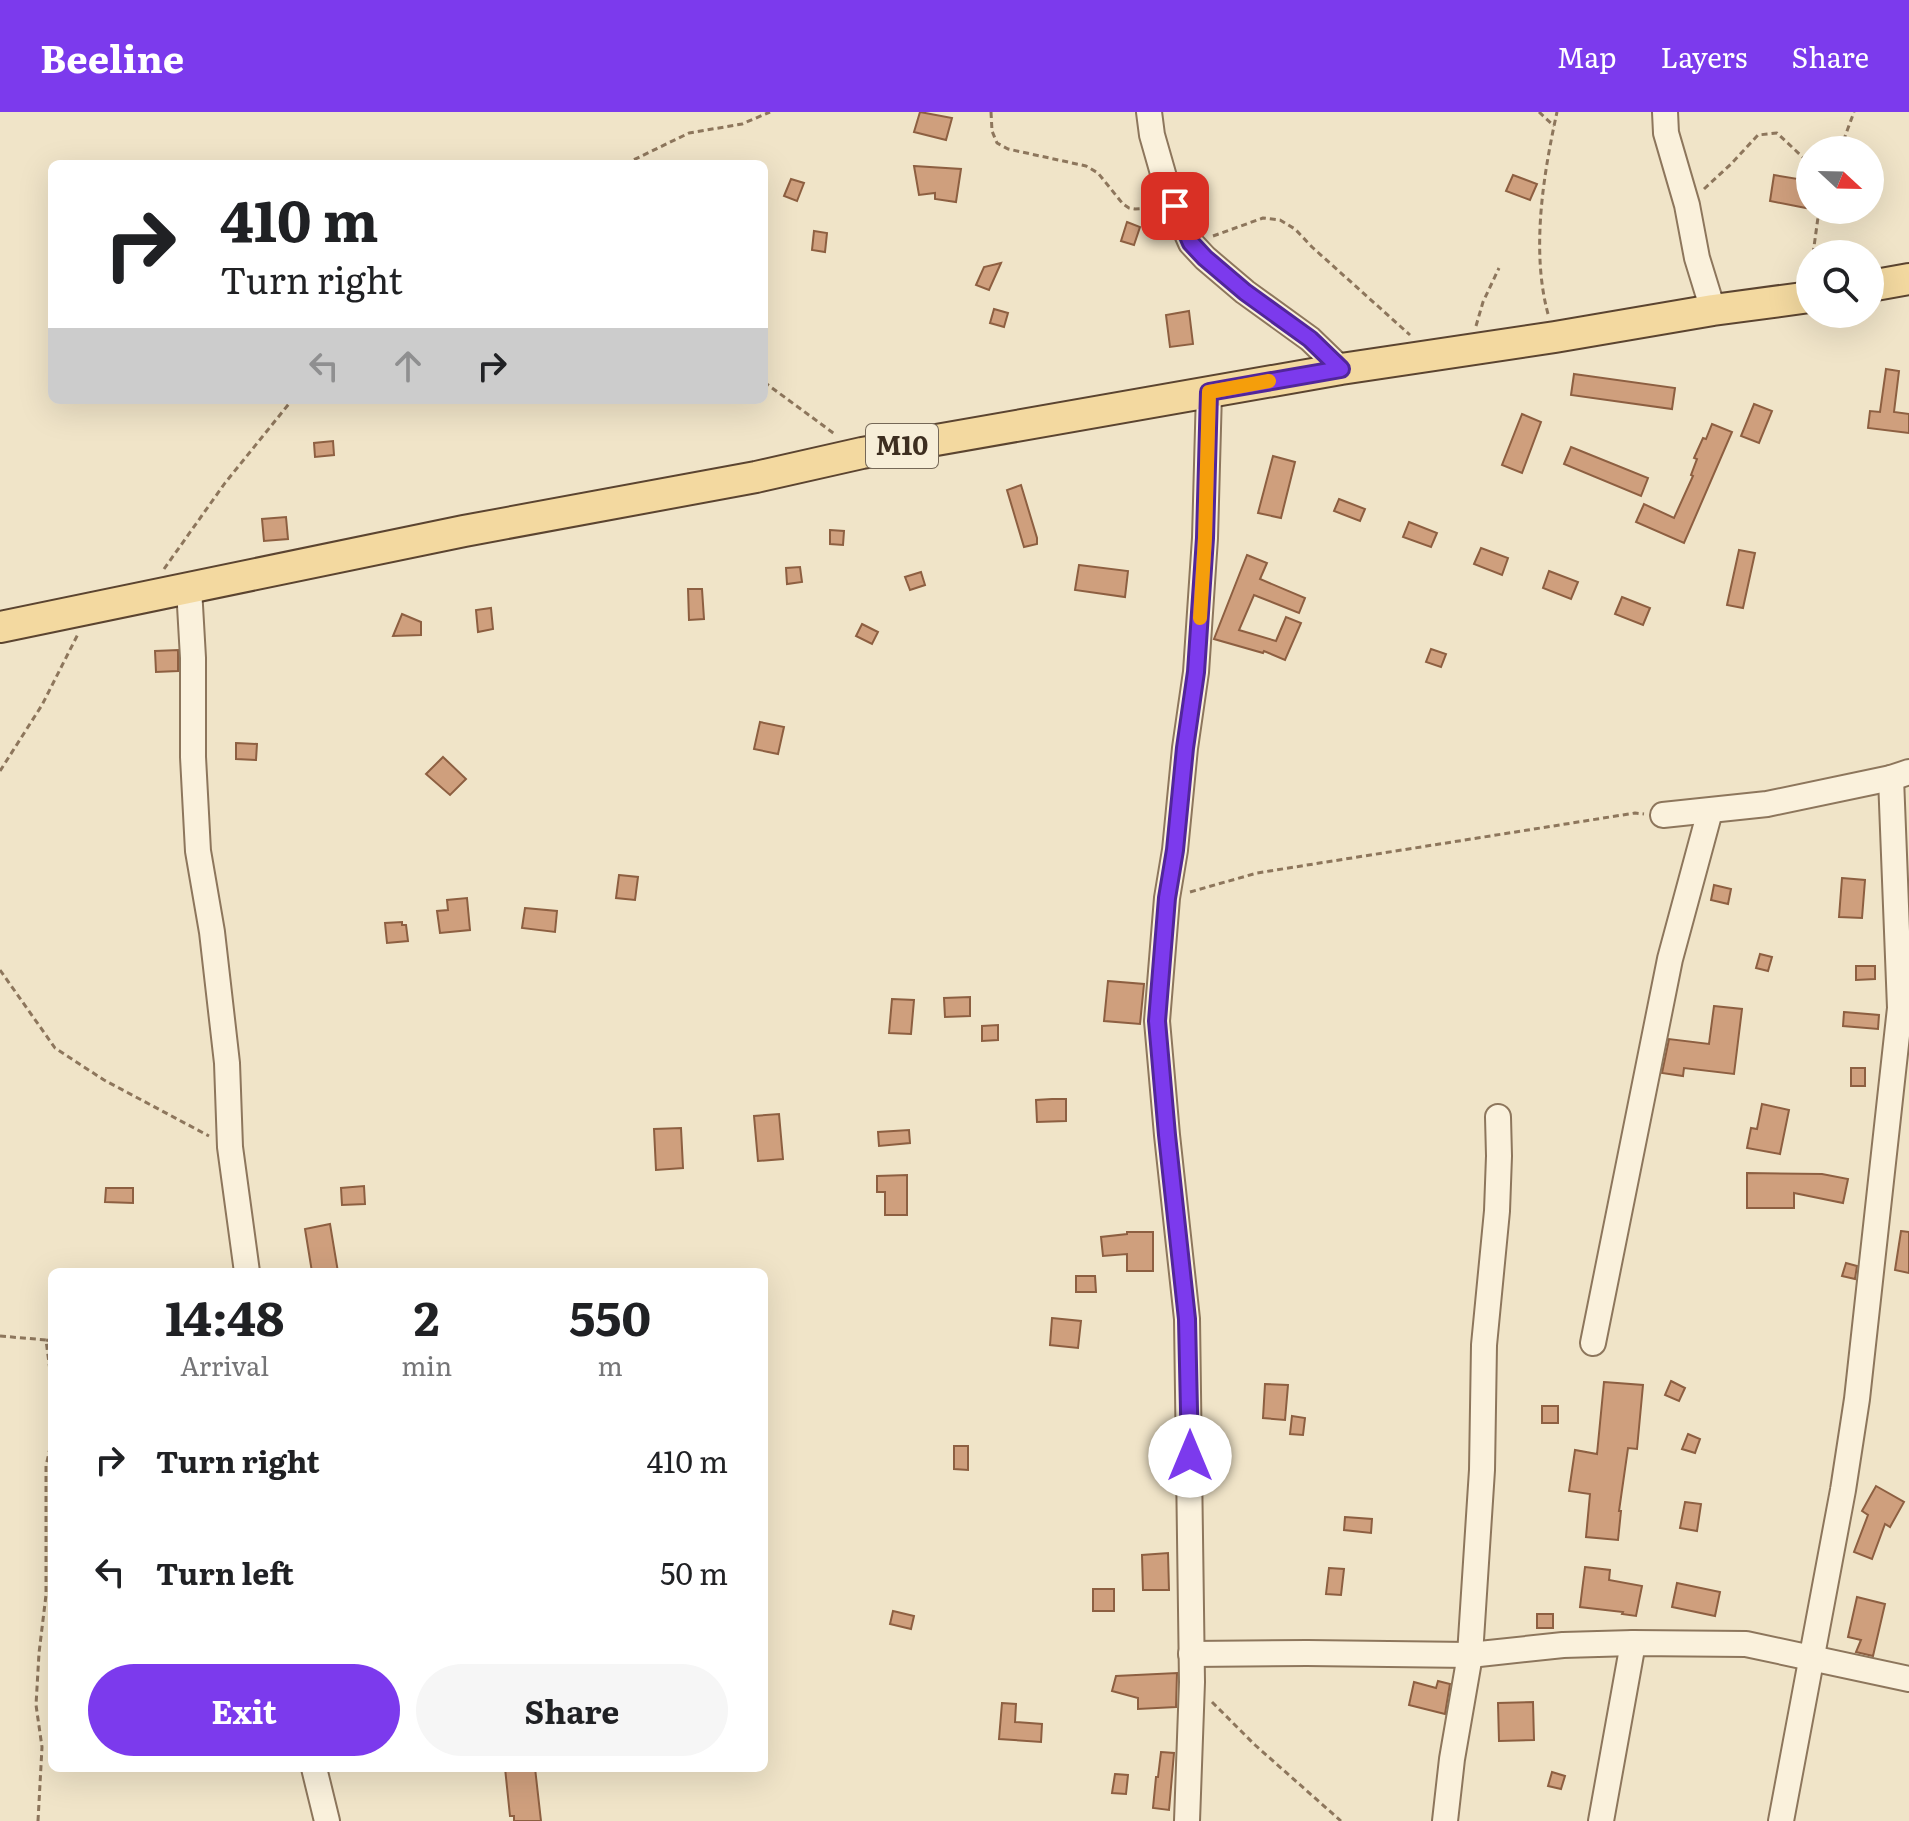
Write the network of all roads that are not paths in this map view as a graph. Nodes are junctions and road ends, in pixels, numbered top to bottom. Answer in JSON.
{"nodes":[{"id":1,"x":1149,"y":112,"type":"edge"},
{"id":2,"x":1665,"y":112,"type":"edge"},
{"id":3,"x":1909,"y":279,"type":"edge"},
{"id":4,"x":1884,"y":283,"type":"edge"},
{"id":5,"x":1796,"y":299,"type":"edge"},
{"id":6,"x":1713,"y":310,"type":"junction"},
{"id":7,"x":1341,"y":369,"type":"junction"},
{"id":8,"x":1209,"y":392,"type":"junction"},
{"id":9,"x":189,"y":588,"type":"junction"},
{"id":10,"x":0,"y":627,"type":"edge"},
{"id":11,"x":1900,"y":775,"type":"edge"},
{"id":12,"x":1710,"y":811,"type":"junction"},
{"id":13,"x":1663,"y":815,"type":"road end"},
{"id":14,"x":1905,"y":1009,"type":"edge"},
{"id":15,"x":1498,"y":1117,"type":"dead end"},
{"id":16,"x":246,"y":1268,"type":"edge"},
{"id":17,"x":1593,"y":1343,"type":"dead end"},
{"id":18,"x":1633,"y":1643,"type":"junction"},
{"id":19,"x":1191,"y":1654,"type":"junction"},
{"id":20,"x":1470,"y":1655,"type":"junction"},
{"id":21,"x":1811,"y":1658,"type":"junction"},
{"id":22,"x":1909,"y":1679,"type":"edge"},
{"id":23,"x":315,"y":1772,"type":"edge"},
{"id":24,"x":324,"y":1820,"type":"edge"},
{"id":25,"x":1187,"y":1821,"type":"edge"},
{"id":26,"x":1445,"y":1821,"type":"edge"},
{"id":27,"x":1601,"y":1821,"type":"edge"},
{"id":28,"x":1781,"y":1821,"type":"edge"}],
"edges":[{"from":1,"to":7,"type":"street"},
{"from":2,"to":6,"type":"street"},
{"from":3,"to":4,"type":"main road"},
{"from":5,"to":6,"type":"main road","number":"M10"},
{"from":6,"to":7,"type":"main road","number":"M10"},
{"from":7,"to":8,"type":"main road","number":"M10"},
{"from":8,"to":9,"type":"main road","number":"M10"},
{"from":8,"to":19,"type":"street"},
{"from":9,"to":10,"type":"main road","number":"M10"},
{"from":9,"to":16,"type":"street"},
{"from":11,"to":12,"type":"street"},
{"from":11,"to":14,"type":"street"},
{"from":12,"to":13,"type":"street"},
{"from":12,"to":17,"type":"street"},
{"from":14,"to":21,"type":"street"},
{"from":15,"to":20,"type":"street"},
{"from":18,"to":20,"type":"street"},
{"from":18,"to":21,"type":"street"},
{"from":18,"to":27,"type":"street"},
{"from":19,"to":20,"type":"street"},
{"from":19,"to":25,"type":"street"},
{"from":20,"to":26,"type":"street"},
{"from":21,"to":22,"type":"street"},
{"from":21,"to":28,"type":"street"},
{"from":23,"to":24,"type":"street"}]}
